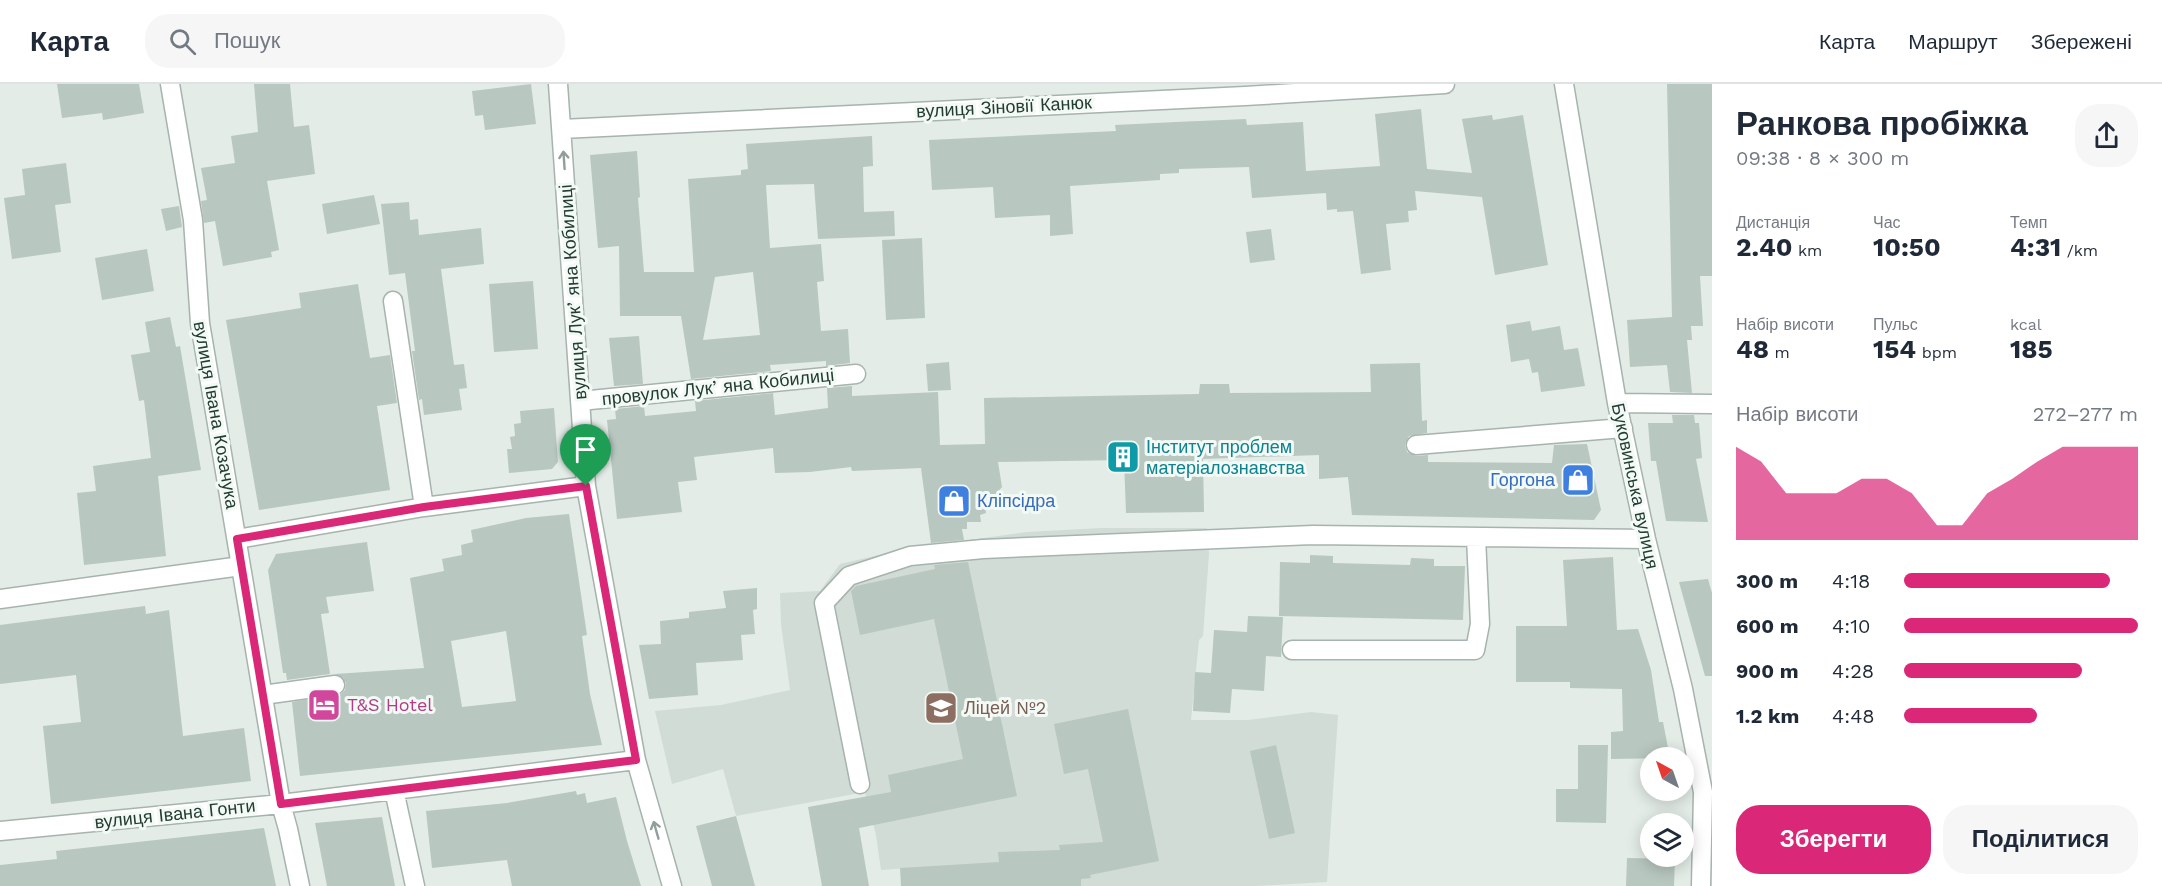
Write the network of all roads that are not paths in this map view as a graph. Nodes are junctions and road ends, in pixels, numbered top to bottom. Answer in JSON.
{"nodes":[{"id":1,"x":170,"y":84,"type":"edge"},
{"id":2,"x":558,"y":84,"type":"edge"},
{"id":3,"x":1445,"y":84,"type":"edge"},
{"id":4,"x":1564,"y":84,"type":"edge"},
{"id":5,"x":562,"y":129,"type":"junction"},
{"id":6,"x":393,"y":301,"type":"dead end"},
{"id":7,"x":856,"y":374,"type":"dead end"},
{"id":8,"x":580,"y":401,"type":"junction"},
{"id":9,"x":1617,"y":403,"type":"junction"},
{"id":10,"x":1712,"y":404,"type":"edge"},
{"id":11,"x":1623,"y":428,"type":"junction"},
{"id":12,"x":1416,"y":445,"type":"dead end"},
{"id":13,"x":586,"y":486,"type":"junction"},
{"id":14,"x":424,"y":507,"type":"junction"},
{"id":15,"x":1476,"y":537,"type":"junction"},
{"id":16,"x":237,"y":539,"type":"junction"},
{"id":17,"x":1646,"y":539,"type":"junction"},
{"id":18,"x":241,"y":566,"type":"junction"},
{"id":19,"x":0,"y":599,"type":"edge"},
{"id":20,"x":1292,"y":650,"type":"dead end"},
{"id":21,"x":334,"y":685,"type":"dead end"},
{"id":22,"x":263,"y":695,"type":"junction"},
{"id":23,"x":636,"y":760,"type":"junction"},
{"id":24,"x":860,"y":784,"type":"dead end"},
{"id":25,"x":394,"y":790,"type":"junction"},
{"id":26,"x":1708,"y":793,"type":"edge"},
{"id":27,"x":281,"y":804,"type":"junction"},
{"id":28,"x":0,"y":831,"type":"edge"},
{"id":29,"x":300,"y":886,"type":"edge"},
{"id":30,"x":415,"y":886,"type":"edge"},
{"id":31,"x":672,"y":886,"type":"edge"},
{"id":32,"x":1701,"y":886,"type":"edge"}],
"edges":[{"from":1,"to":16,"type":"street","name":"вулиця Івана Козачука"},
{"from":2,"to":5,"type":"street","name":"вулиця Лукʼяна Кобилиці"},
{"from":3,"to":5,"type":"street","name":"вулиця Зіновії Канюк"},
{"from":4,"to":9,"type":"street","name":"Буковинська вулиця"},
{"from":8,"to":5,"type":"street","name":"вулиця Лукʼяна Кобилиці","one_way":true},
{"from":6,"to":14,"type":"street"},
{"from":7,"to":8,"type":"street","name":"провулок Лукʼяна Кобилиці"},
{"from":8,"to":13,"type":"street","name":"вулиця Лукʼяна Кобилиці"},
{"from":9,"to":10,"type":"street"},
{"from":9,"to":11,"type":"street","name":"Буковинська вулиця"},
{"from":11,"to":12,"type":"street"},
{"from":11,"to":17,"type":"street","name":"Буковинська вулиця"},
{"from":13,"to":14,"type":"street"},
{"from":13,"to":23,"type":"street","name":"вулиця Лукʼяна Кобилиці"},
{"from":14,"to":16,"type":"street"},
{"from":15,"to":17,"type":"street"},
{"from":15,"to":20,"type":"street"},
{"from":15,"to":24,"type":"street"},
{"from":16,"to":18,"type":"street","name":"вулиця Івана Козачука"},
{"from":17,"to":26,"type":"street","name":"Буковинська вулиця"},
{"from":18,"to":19,"type":"street"},
{"from":18,"to":22,"type":"street","name":"вулиця Івана Козачука"},
{"from":21,"to":22,"type":"street"},
{"from":22,"to":27,"type":"street","name":"вулиця Івана Козачука"},
{"from":23,"to":25,"type":"street","name":"вулиця Івана Гонти"},
{"from":31,"to":23,"type":"street","name":"вулиця Лукʼяна Кобилиці","one_way":true},
{"from":25,"to":27,"type":"street","name":"вулиця Івана Гонти"},
{"from":25,"to":30,"type":"street"},
{"from":26,"to":32,"type":"street","name":"Буковинська вулиця"},
{"from":27,"to":28,"type":"street","name":"вулиця Івана Гонти"},
{"from":27,"to":29,"type":"street","name":"вулиця Івана Козачука"}]}
